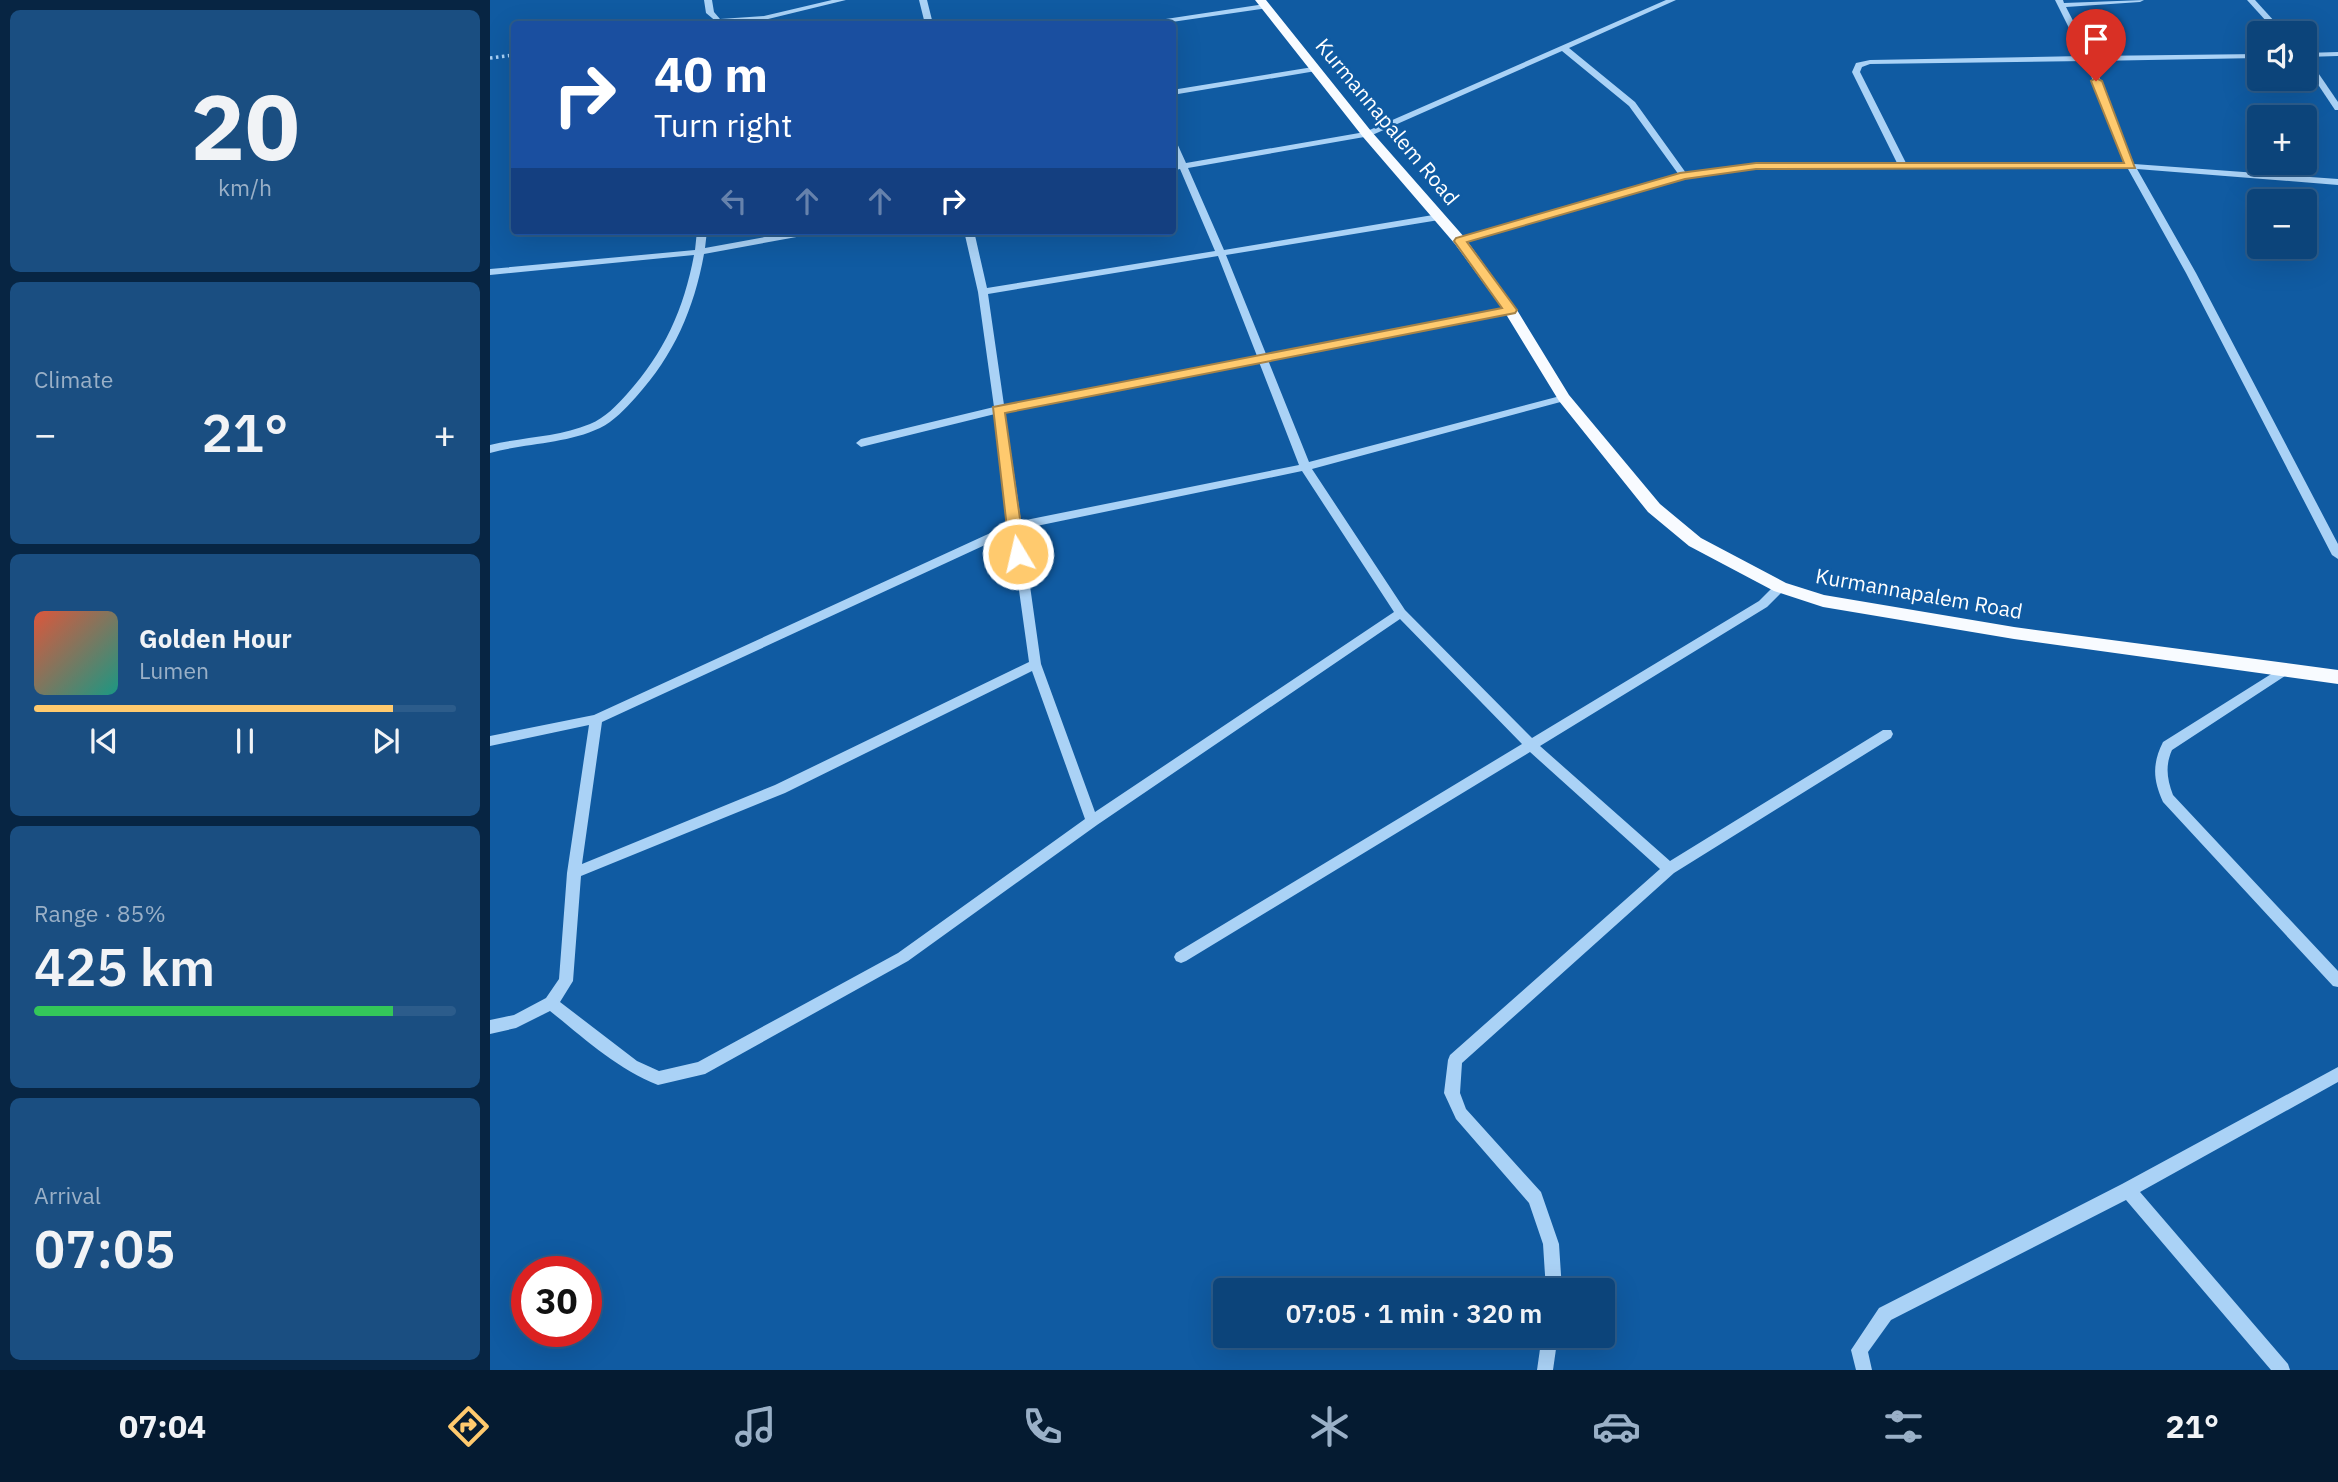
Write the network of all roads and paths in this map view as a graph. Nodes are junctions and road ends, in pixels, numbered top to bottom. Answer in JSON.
{"nodes":[{"id":1,"x":708,"y":0,"type":"edge"},
{"id":2,"x":842,"y":0,"type":"edge"},
{"id":3,"x":923,"y":0,"type":"edge"},
{"id":4,"x":1672,"y":0,"type":"edge"},
{"id":5,"x":2140,"y":0,"type":"edge"},
{"id":6,"x":2251,"y":0,"type":"edge"},
{"id":7,"x":2061,"y":2,"type":"edge"},
{"id":8,"x":1263,"y":3,"type":"edge"},
{"id":9,"x":716,"y":21,"type":"edge"},
{"id":10,"x":736,"y":21,"type":"edge"},
{"id":11,"x":928,"y":21,"type":"edge"},
{"id":12,"x":1163,"y":21,"type":"edge"},
{"id":13,"x":2270,"y":21,"type":"edge"},
{"id":14,"x":1562,"y":47,"type":"junction"},
{"id":15,"x":2338,"y":54,"type":"edge"},
{"id":16,"x":511,"y":55,"type":"edge"},
{"id":17,"x":2247,"y":56,"type":"edge"},
{"id":18,"x":2317,"y":56,"type":"edge"},
{"id":19,"x":490,"y":58,"type":"edge"},
{"id":20,"x":2088,"y":59,"type":"junction"},
{"id":21,"x":1313,"y":69,"type":"junction"},
{"id":22,"x":2317,"y":76,"type":"edge"},
{"id":23,"x":1176,"y":92,"type":"edge"},
{"id":24,"x":2338,"y":108,"type":"edge"},
{"id":25,"x":1367,"y":134,"type":"junction"},
{"id":26,"x":1902,"y":165,"type":"junction"},
{"id":27,"x":2131,"y":166,"type":"junction"},
{"id":28,"x":1178,"y":167,"type":"edge"},
{"id":29,"x":1684,"y":176,"type":"junction"},
{"id":30,"x":2338,"y":182,"type":"edge"},
{"id":31,"x":1439,"y":217,"type":"junction"},
{"id":32,"x":702,"y":235,"type":"edge"},
{"id":33,"x":791,"y":235,"type":"edge"},
{"id":34,"x":970,"y":235,"type":"edge"},
{"id":35,"x":1460,"y":241,"type":"junction"},
{"id":36,"x":700,"y":252,"type":"junction"},
{"id":37,"x":1221,"y":253,"type":"junction"},
{"id":38,"x":490,"y":272,"type":"edge"},
{"id":39,"x":983,"y":292,"type":"junction"},
{"id":40,"x":1510,"y":310,"type":"junction"},
{"id":41,"x":1261,"y":357,"type":"junction"},
{"id":42,"x":1563,"y":398,"type":"junction"},
{"id":43,"x":998,"y":410,"type":"junction"},
{"id":44,"x":861,"y":443,"type":"dead end"},
{"id":45,"x":490,"y":449,"type":"edge"},
{"id":46,"x":1305,"y":467,"type":"junction"},
{"id":47,"x":1013,"y":527,"type":"junction"},
{"id":48,"x":2338,"y":555,"type":"edge"},
{"id":49,"x":1780,"y":587,"type":"junction"},
{"id":50,"x":1401,"y":614,"type":"junction"},
{"id":51,"x":1035,"y":664,"type":"junction"},
{"id":52,"x":2284,"y":671,"type":"junction"},
{"id":53,"x":2338,"y":677,"type":"edge"},
{"id":54,"x":596,"y":719,"type":"junction"},
{"id":55,"x":1887,"y":734,"type":"dead end"},
{"id":56,"x":490,"y":741,"type":"edge"},
{"id":57,"x":1531,"y":745,"type":"junction"},
{"id":58,"x":1092,"y":821,"type":"junction"},
{"id":59,"x":1669,"y":869,"type":"junction"},
{"id":60,"x":574,"y":873,"type":"junction"},
{"id":61,"x":1181,"y":957,"type":"dead end"},
{"id":62,"x":2338,"y":981,"type":"edge"},
{"id":63,"x":551,"y":1003,"type":"junction"},
{"id":64,"x":490,"y":1027,"type":"edge"},
{"id":65,"x":2338,"y":1074,"type":"edge"},
{"id":66,"x":2128,"y":1190,"type":"junction"},
{"id":67,"x":1553,"y":1278,"type":"edge"},
{"id":68,"x":1548,"y":1348,"type":"edge"},
{"id":69,"x":1545,"y":1370,"type":"edge"},
{"id":70,"x":1864,"y":1370,"type":"edge"},
{"id":71,"x":2282,"y":1370,"type":"edge"}],
"edges":[{"from":1,"to":9,"type":"street"},
{"from":2,"to":10,"type":"street"},
{"from":3,"to":11,"type":"street"},
{"from":4,"to":14,"type":"street"},
{"from":5,"to":7,"type":"street"},
{"from":6,"to":13,"type":"street"},
{"from":7,"to":20,"type":"street"},
{"from":8,"to":12,"type":"street"},
{"from":8,"to":21,"type":"main road","name":"Kurmannapalem Road"},
{"from":14,"to":25,"type":"street"},
{"from":14,"to":29,"type":"street"},
{"from":15,"to":18,"type":"street"},
{"from":16,"to":19,"type":"path"},
{"from":17,"to":20,"type":"street"},
{"from":20,"to":26,"type":"street"},
{"from":20,"to":27,"type":"street"},
{"from":21,"to":23,"type":"street"},
{"from":21,"to":25,"type":"main road","name":"Kurmannapalem Road"},
{"from":22,"to":24,"type":"street"},
{"from":25,"to":28,"type":"street"},
{"from":25,"to":31,"type":"main road","name":"Kurmannapalem Road"},
{"from":26,"to":27,"type":"street"},
{"from":26,"to":29,"type":"street"},
{"from":27,"to":30,"type":"street"},
{"from":27,"to":48,"type":"street"},
{"from":28,"to":37,"type":"street"},
{"from":29,"to":35,"type":"street"},
{"from":31,"to":35,"type":"main road","name":"Kurmannapalem Road"},
{"from":31,"to":37,"type":"street"},
{"from":32,"to":36,"type":"street"},
{"from":33,"to":36,"type":"street"},
{"from":34,"to":39,"type":"street"},
{"from":35,"to":40,"type":"main road","name":"Kurmannapalem Road"},
{"from":36,"to":38,"type":"street"},
{"from":36,"to":45,"type":"street"},
{"from":37,"to":39,"type":"street"},
{"from":37,"to":41,"type":"street"},
{"from":39,"to":43,"type":"street"},
{"from":40,"to":41,"type":"street"},
{"from":40,"to":42,"type":"main road","name":"Kurmannapalem Road"},
{"from":41,"to":43,"type":"street"},
{"from":41,"to":46,"type":"street"},
{"from":42,"to":46,"type":"street"},
{"from":42,"to":49,"type":"main road","name":"Kurmannapalem Road"},
{"from":43,"to":44,"type":"street"},
{"from":43,"to":47,"type":"street"},
{"from":46,"to":47,"type":"street"},
{"from":46,"to":50,"type":"street"},
{"from":47,"to":51,"type":"street"},
{"from":47,"to":54,"type":"street"},
{"from":49,"to":52,"type":"main road","name":"Kurmannapalem Road"},
{"from":49,"to":57,"type":"street"},
{"from":50,"to":57,"type":"street"},
{"from":50,"to":58,"type":"street"},
{"from":51,"to":58,"type":"street"},
{"from":51,"to":60,"type":"street"},
{"from":52,"to":53,"type":"main road","name":"Kurmannapalem Road"},
{"from":52,"to":62,"type":"street"},
{"from":54,"to":56,"type":"street"},
{"from":54,"to":60,"type":"street"},
{"from":55,"to":59,"type":"street"},
{"from":57,"to":59,"type":"street"},
{"from":57,"to":61,"type":"street"},
{"from":58,"to":63,"type":"street"},
{"from":59,"to":67,"type":"street"},
{"from":60,"to":63,"type":"street"},
{"from":63,"to":64,"type":"street"},
{"from":65,"to":66,"type":"street"},
{"from":66,"to":70,"type":"street"},
{"from":66,"to":71,"type":"street"},
{"from":68,"to":69,"type":"street"}]}
